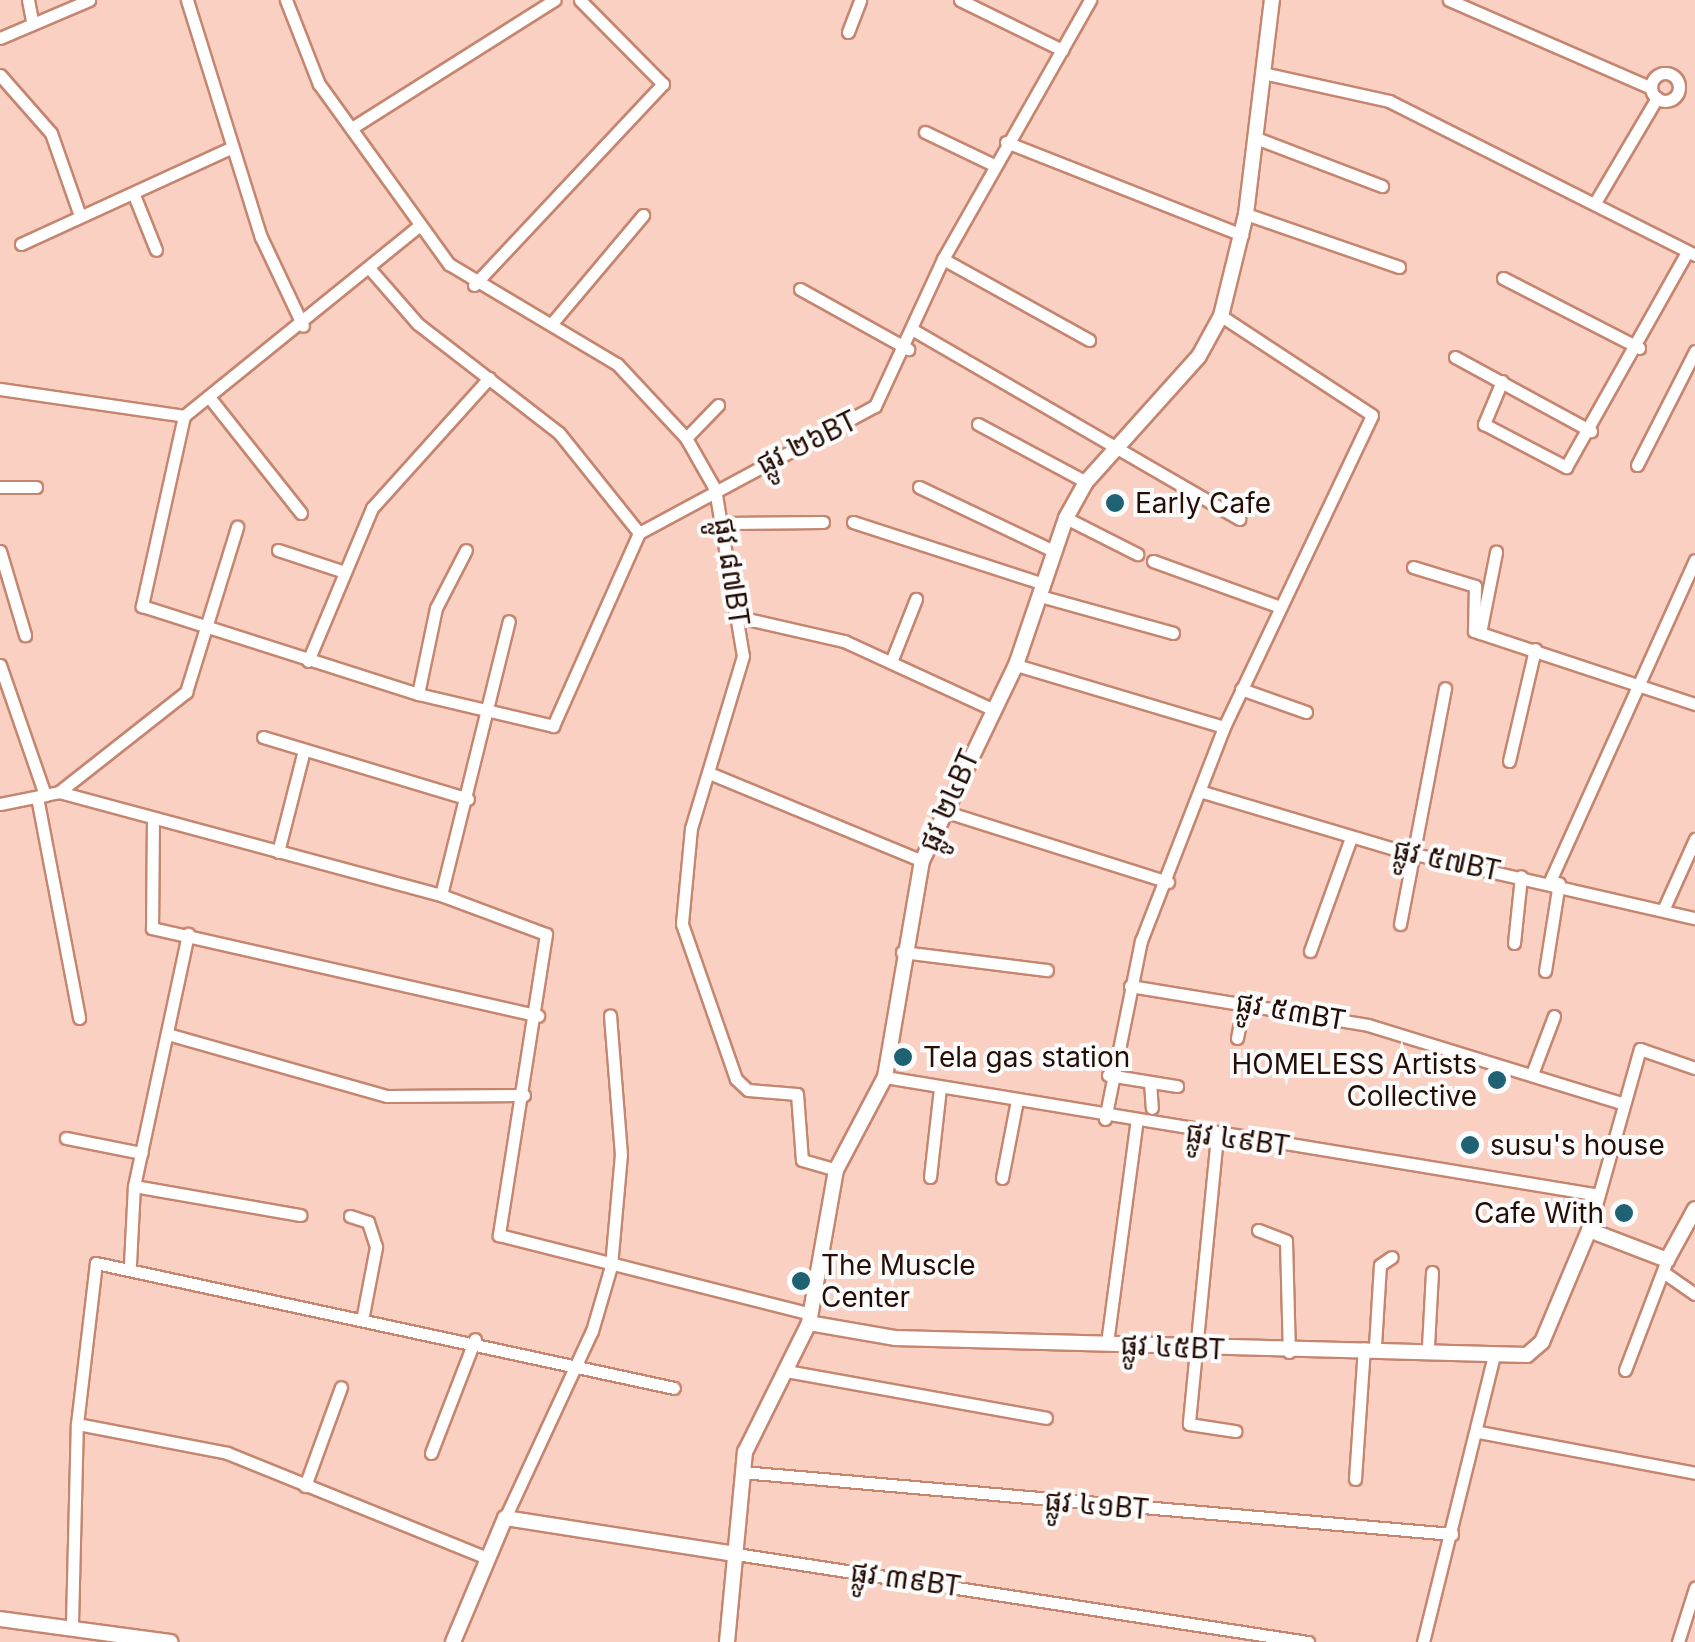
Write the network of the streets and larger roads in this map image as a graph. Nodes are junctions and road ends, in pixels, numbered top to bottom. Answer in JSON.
{"nodes":[{"id":1,"x":28,"y":0,"type":"edge"},
{"id":2,"x":88,"y":0,"type":"edge"},
{"id":3,"x":187,"y":0,"type":"edge"},
{"id":4,"x":286,"y":0,"type":"edge"},
{"id":5,"x":554,"y":0,"type":"edge"},
{"id":6,"x":580,"y":0,"type":"edge"},
{"id":7,"x":860,"y":0,"type":"edge"},
{"id":8,"x":960,"y":0,"type":"edge"},
{"id":9,"x":1090,"y":0,"type":"edge"},
{"id":10,"x":1272,"y":0,"type":"edge"},
{"id":11,"x":1449,"y":0,"type":"edge"},
{"id":12,"x":32,"y":21,"type":"junction"},
{"id":13,"x":1,"y":31,"type":"edge"},
{"id":14,"x":848,"y":32,"type":"dead end"},
{"id":15,"x":1062,"y":50,"type":"junction"},
{"id":16,"x":1263,"y":74,"type":"junction"},
{"id":17,"x":0,"y":75,"type":"edge"},
{"id":18,"x":355,"y":126,"type":"junction"},
{"id":19,"x":925,"y":132,"type":"dead end"},
{"id":20,"x":1256,"y":138,"type":"junction"},
{"id":21,"x":1006,"y":142,"type":"junction"},
{"id":22,"x":232,"y":148,"type":"junction"},
{"id":23,"x":994,"y":165,"type":"junction"},
{"id":24,"x":1382,"y":186,"type":"dead end"},
{"id":25,"x":134,"y":195,"type":"junction"},
{"id":26,"x":1596,"y":201,"type":"junction"},
{"id":27,"x":79,"y":212,"type":"junction"},
{"id":28,"x":643,"y":214,"type":"dead end"},
{"id":29,"x":1246,"y":214,"type":"junction"},
{"id":30,"x":416,"y":226,"type":"junction"},
{"id":31,"x":1242,"y":235,"type":"junction"},
{"id":32,"x":21,"y":244,"type":"dead end"},
{"id":33,"x":156,"y":250,"type":"dead end"},
{"id":34,"x":1691,"y":254,"type":"edge"},
{"id":35,"x":943,"y":259,"type":"junction"},
{"id":36,"x":1399,"y":267,"type":"dead end"},
{"id":37,"x":370,"y":269,"type":"junction"},
{"id":38,"x":1503,"y":278,"type":"dead end"},
{"id":39,"x":474,"y":285,"type":"junction"},
{"id":40,"x":800,"y":289,"type":"dead end"},
{"id":41,"x":1221,"y":316,"type":"junction"},
{"id":42,"x":553,"y":322,"type":"junction"},
{"id":43,"x":303,"y":326,"type":"junction"},
{"id":44,"x":914,"y":332,"type":"junction"},
{"id":45,"x":1090,"y":340,"type":"dead end"},
{"id":46,"x":1639,"y":348,"type":"junction"},
{"id":47,"x":908,"y":349,"type":"junction"},
{"id":48,"x":1695,"y":350,"type":"edge"},
{"id":49,"x":1456,"y":356,"type":"dead end"},
{"id":50,"x":489,"y":378,"type":"junction"},
{"id":51,"x":1502,"y":381,"type":"junction"},
{"id":52,"x":0,"y":389,"type":"edge"},
{"id":53,"x":209,"y":397,"type":"junction"},
{"id":54,"x":718,"y":405,"type":"dead end"},
{"id":55,"x":184,"y":416,"type":"junction"},
{"id":56,"x":978,"y":424,"type":"dead end"},
{"id":57,"x":1591,"y":431,"type":"junction"},
{"id":58,"x":686,"y":438,"type":"junction"},
{"id":59,"x":1118,"y":447,"type":"junction"},
{"id":60,"x":1637,"y":464,"type":"dead end"},
{"id":61,"x":1086,"y":482,"type":"junction"},
{"id":62,"x":36,"y":487,"type":"dead end"},
{"id":63,"x":920,"y":487,"type":"dead end"},
{"id":64,"x":0,"y":488,"type":"edge"},
{"id":65,"x":715,"y":488,"type":"junction"},
{"id":66,"x":301,"y":513,"type":"dead end"},
{"id":67,"x":1066,"y":518,"type":"junction"},
{"id":68,"x":1239,"y":519,"type":"dead end"},
{"id":69,"x":823,"y":522,"type":"dead end"},
{"id":70,"x":853,"y":522,"type":"dead end"},
{"id":71,"x":726,"y":523,"type":"junction"},
{"id":72,"x":237,"y":527,"type":"dead end"},
{"id":73,"x":639,"y":534,"type":"junction"},
{"id":74,"x":278,"y":550,"type":"dead end"},
{"id":75,"x":466,"y":550,"type":"dead end"},
{"id":76,"x":0,"y":551,"type":"edge"},
{"id":77,"x":1054,"y":551,"type":"junction"},
{"id":78,"x":1496,"y":552,"type":"dead end"},
{"id":79,"x":1137,"y":554,"type":"dead end"},
{"id":80,"x":1695,"y":560,"type":"edge"},
{"id":81,"x":1153,"y":561,"type":"dead end"},
{"id":82,"x":1414,"y":567,"type":"dead end"},
{"id":83,"x":342,"y":571,"type":"junction"},
{"id":84,"x":1042,"y":590,"type":"junction"},
{"id":85,"x":916,"y":599,"type":"dead end"},
{"id":86,"x":1280,"y":607,"type":"junction"},
{"id":87,"x":740,"y":618,"type":"junction"},
{"id":88,"x":509,"y":621,"type":"dead end"},
{"id":89,"x":209,"y":628,"type":"junction"},
{"id":90,"x":1172,"y":633,"type":"dead end"},
{"id":91,"x":1480,"y":633,"type":"junction"},
{"id":92,"x":25,"y":635,"type":"dead end"},
{"id":93,"x":1535,"y":649,"type":"junction"},
{"id":94,"x":308,"y":661,"type":"junction"},
{"id":95,"x":891,"y":662,"type":"junction"},
{"id":96,"x":0,"y":665,"type":"edge"},
{"id":97,"x":1016,"y":665,"type":"junction"},
{"id":98,"x":1644,"y":683,"type":"junction"},
{"id":99,"x":1444,"y":688,"type":"dead end"},
{"id":100,"x":1242,"y":689,"type":"junction"},
{"id":101,"x":418,"y":694,"type":"junction"},
{"id":102,"x":1695,"y":704,"type":"edge"},
{"id":103,"x":990,"y":708,"type":"junction"},
{"id":104,"x":1306,"y":712,"type":"dead end"},
{"id":105,"x":492,"y":714,"type":"junction"},
{"id":106,"x":1224,"y":728,"type":"junction"},
{"id":107,"x":263,"y":738,"type":"dead end"},
{"id":108,"x":304,"y":750,"type":"junction"},
{"id":109,"x":1509,"y":761,"type":"dead end"},
{"id":110,"x":709,"y":773,"type":"junction"},
{"id":111,"x":59,"y":792,"type":"junction"},
{"id":112,"x":1203,"y":792,"type":"junction"},
{"id":113,"x":41,"y":796,"type":"junction"},
{"id":114,"x":468,"y":799,"type":"junction"},
{"id":115,"x":0,"y":804,"type":"edge"},
{"id":116,"x":943,"y":811,"type":"junction"},
{"id":117,"x":153,"y":818,"type":"junction"},
{"id":118,"x":1351,"y":838,"type":"junction"},
{"id":119,"x":1695,"y":839,"type":"edge"},
{"id":120,"x":278,"y":852,"type":"junction"},
{"id":121,"x":1419,"y":854,"type":"junction"},
{"id":122,"x":922,"y":861,"type":"junction"},
{"id":123,"x":1521,"y":876,"type":"junction"},
{"id":124,"x":1168,"y":882,"type":"junction"},
{"id":125,"x":1554,"y":882,"type":"junction"},
{"id":126,"x":441,"y":896,"type":"junction"},
{"id":127,"x":1664,"y":908,"type":"junction"},
{"id":128,"x":1695,"y":918,"type":"edge"},
{"id":129,"x":1400,"y":924,"type":"dead end"},
{"id":130,"x":188,"y":934,"type":"junction"},
{"id":131,"x":1514,"y":942,"type":"dead end"},
{"id":132,"x":1310,"y":951,"type":"dead end"},
{"id":133,"x":902,"y":952,"type":"junction"},
{"id":134,"x":1048,"y":970,"type":"dead end"},
{"id":135,"x":1546,"y":971,"type":"dead end"},
{"id":136,"x":1130,"y":986,"type":"junction"},
{"id":137,"x":1244,"y":1003,"type":"junction"},
{"id":138,"x":610,"y":1015,"type":"dead end"},
{"id":139,"x":538,"y":1016,"type":"junction"},
{"id":140,"x":1554,"y":1016,"type":"dead end"},
{"id":141,"x":79,"y":1018,"type":"dead end"},
{"id":142,"x":171,"y":1035,"type":"junction"},
{"id":143,"x":1237,"y":1038,"type":"dead end"},
{"id":144,"x":1695,"y":1068,"type":"edge"},
{"id":145,"x":1532,"y":1074,"type":"junction"},
{"id":146,"x":1108,"y":1075,"type":"junction"},
{"id":147,"x":885,"y":1077,"type":"junction"},
{"id":148,"x":1150,"y":1082,"type":"junction"},
{"id":149,"x":1176,"y":1086,"type":"dead end"},
{"id":150,"x":940,"y":1088,"type":"junction"},
{"id":151,"x":524,"y":1096,"type":"junction"},
{"id":152,"x":1621,"y":1103,"type":"junction"},
{"id":153,"x":1016,"y":1104,"type":"junction"},
{"id":154,"x":1152,"y":1108,"type":"dead end"},
{"id":155,"x":1105,"y":1119,"type":"junction"},
{"id":156,"x":1136,"y":1124,"type":"junction"},
{"id":157,"x":1217,"y":1136,"type":"junction"},
{"id":158,"x":66,"y":1138,"type":"dead end"},
{"id":159,"x":142,"y":1153,"type":"junction"},
{"id":160,"x":836,"y":1170,"type":"junction"},
{"id":161,"x":930,"y":1178,"type":"dead end"},
{"id":162,"x":1002,"y":1178,"type":"dead end"},
{"id":163,"x":134,"y":1186,"type":"junction"},
{"id":164,"x":1593,"y":1194,"type":"junction"},
{"id":165,"x":1695,"y":1210,"type":"edge"},
{"id":166,"x":302,"y":1216,"type":"dead end"},
{"id":167,"x":350,"y":1216,"type":"dead end"},
{"id":168,"x":1258,"y":1230,"type":"dead end"},
{"id":169,"x":1589,"y":1230,"type":"junction"},
{"id":170,"x":1392,"y":1258,"type":"dead end"},
{"id":171,"x":130,"y":1264,"type":"junction"},
{"id":172,"x":611,"y":1266,"type":"junction"},
{"id":173,"x":1666,"y":1267,"type":"junction"},
{"id":174,"x":1432,"y":1272,"type":"dead end"},
{"id":175,"x":1695,"y":1294,"type":"edge"},
{"id":176,"x":363,"y":1316,"type":"junction"},
{"id":177,"x":810,"y":1319,"type":"junction"},
{"id":178,"x":475,"y":1339,"type":"junction"},
{"id":179,"x":1108,"y":1344,"type":"junction"},
{"id":180,"x":1428,"y":1346,"type":"junction"},
{"id":181,"x":1370,"y":1347,"type":"junction"},
{"id":182,"x":1196,"y":1350,"type":"junction"},
{"id":183,"x":1289,"y":1352,"type":"junction"},
{"id":184,"x":1494,"y":1354,"type":"junction"},
{"id":185,"x":576,"y":1363,"type":"junction"},
{"id":186,"x":1625,"y":1370,"type":"dead end"},
{"id":187,"x":786,"y":1371,"type":"junction"},
{"id":188,"x":341,"y":1388,"type":"dead end"},
{"id":189,"x":674,"y":1388,"type":"dead end"},
{"id":190,"x":1046,"y":1418,"type":"dead end"},
{"id":191,"x":76,"y":1424,"type":"junction"},
{"id":192,"x":1235,"y":1431,"type":"dead end"},
{"id":193,"x":1479,"y":1432,"type":"junction"},
{"id":194,"x":431,"y":1453,"type":"dead end"},
{"id":195,"x":742,"y":1472,"type":"junction"},
{"id":196,"x":1695,"y":1473,"type":"edge"},
{"id":197,"x":1354,"y":1479,"type":"dead end"},
{"id":198,"x":305,"y":1486,"type":"junction"},
{"id":199,"x":504,"y":1518,"type":"junction"},
{"id":200,"x":1452,"y":1534,"type":"junction"},
{"id":201,"x":736,"y":1554,"type":"junction"},
{"id":202,"x":488,"y":1558,"type":"junction"},
{"id":203,"x":1695,"y":1588,"type":"edge"},
{"id":204,"x":0,"y":1619,"type":"edge"},
{"id":205,"x":72,"y":1622,"type":"junction"},
{"id":206,"x":731,"y":1641,"type":"edge"},
{"id":207,"x":170,"y":1642,"type":"edge"},
{"id":208,"x":453,"y":1642,"type":"edge"},
{"id":209,"x":1308,"y":1642,"type":"edge"},
{"id":210,"x":1422,"y":1642,"type":"edge"},
{"id":211,"x":1678,"y":1642,"type":"edge"}],
"edges":[{"from":1,"to":12,"type":"street"},
{"from":2,"to":12,"type":"street"},
{"from":3,"to":22,"type":"street"},
{"from":4,"to":18,"type":"street","name":"ផ្លូវ ៨៧BT"},
{"from":5,"to":18,"type":"street"},
{"from":6,"to":39,"type":"street"},
{"from":7,"to":14,"type":"street"},
{"from":8,"to":15,"type":"street"},
{"from":9,"to":15,"type":"street","name":"ផ្លូវ ២៦BT"},
{"from":10,"to":16,"type":"street","name":"ផ្លូវ ២៤BT"},
{"from":11,"to":26,"type":"street"},
{"from":12,"to":13,"type":"street"},
{"from":15,"to":21,"type":"street","name":"ផ្លូវ ២៦BT"},
{"from":16,"to":20,"type":"street","name":"ផ្លូវ ២៤BT"},
{"from":16,"to":26,"type":"street"},
{"from":17,"to":27,"type":"street"},
{"from":18,"to":30,"type":"street","name":"ផ្លូវ ៨៧BT"},
{"from":19,"to":23,"type":"street"},
{"from":20,"to":24,"type":"street"},
{"from":20,"to":29,"type":"street","name":"ផ្លូវ ២៤BT"},
{"from":21,"to":23,"type":"street","name":"ផ្លូវ ២៦BT"},
{"from":21,"to":31,"type":"street"},
{"from":22,"to":25,"type":"street"},
{"from":22,"to":43,"type":"street"},
{"from":23,"to":35,"type":"street","name":"ផ្លូវ ២៦BT"},
{"from":25,"to":27,"type":"street"},
{"from":25,"to":33,"type":"street"},
{"from":26,"to":34,"type":"street"},
{"from":27,"to":32,"type":"street"},
{"from":28,"to":42,"type":"street"},
{"from":29,"to":31,"type":"street","name":"ផ្លូវ ២៤BT"},
{"from":29,"to":36,"type":"street"},
{"from":30,"to":37,"type":"street"},
{"from":30,"to":39,"type":"street","name":"ផ្លូវ ៨៧BT"},
{"from":31,"to":41,"type":"street","name":"ផ្លូវ ២៤BT"},
{"from":34,"to":46,"type":"street"},
{"from":35,"to":44,"type":"street","name":"ផ្លូវ ២៦BT"},
{"from":35,"to":45,"type":"street"},
{"from":37,"to":43,"type":"street"},
{"from":37,"to":50,"type":"street"},
{"from":38,"to":46,"type":"street"},
{"from":39,"to":42,"type":"street","name":"ផ្លូវ ៨៧BT"},
{"from":40,"to":47,"type":"street"},
{"from":41,"to":59,"type":"street","name":"ផ្លូវ ២៤BT"},
{"from":41,"to":86,"type":"street"},
{"from":42,"to":58,"type":"street","name":"ផ្លូវ ៨៧BT"},
{"from":43,"to":53,"type":"street"},
{"from":44,"to":47,"type":"street","name":"ផ្លូវ ២៦BT"},
{"from":44,"to":59,"type":"street"},
{"from":46,"to":57,"type":"street"},
{"from":47,"to":65,"type":"street","name":"ផ្លូវ ២៦BT"},
{"from":48,"to":60,"type":"street"},
{"from":49,"to":51,"type":"street"},
{"from":50,"to":73,"type":"street"},
{"from":50,"to":83,"type":"street"},
{"from":51,"to":57,"type":"street"},
{"from":51,"to":57,"type":"street"},
{"from":52,"to":55,"type":"street"},
{"from":53,"to":55,"type":"street"},
{"from":53,"to":66,"type":"street"},
{"from":54,"to":58,"type":"street"},
{"from":55,"to":89,"type":"street"},
{"from":56,"to":61,"type":"street"},
{"from":58,"to":65,"type":"street","name":"ផ្លូវ ៨៧BT"},
{"from":59,"to":61,"type":"street","name":"ផ្លូវ ២៤BT"},
{"from":59,"to":68,"type":"street"},
{"from":61,"to":67,"type":"street","name":"ផ្លូវ ២៤BT"},
{"from":62,"to":64,"type":"street"},
{"from":63,"to":77,"type":"street"},
{"from":65,"to":71,"type":"street","name":"ផ្លូវ ៨៧BT"},
{"from":65,"to":73,"type":"street","name":"ផ្លូវ ២៦BT"},
{"from":67,"to":77,"type":"street","name":"ផ្លូវ ២៤BT"},
{"from":67,"to":79,"type":"street"},
{"from":69,"to":71,"type":"street"},
{"from":70,"to":84,"type":"street"},
{"from":71,"to":87,"type":"street","name":"ផ្លូវ ៨៧BT"},
{"from":72,"to":89,"type":"street"},
{"from":73,"to":105,"type":"street"},
{"from":74,"to":83,"type":"street"},
{"from":75,"to":101,"type":"street"},
{"from":76,"to":92,"type":"street"},
{"from":77,"to":84,"type":"street","name":"ផ្លូវ ២៤BT"},
{"from":78,"to":91,"type":"street"},
{"from":80,"to":98,"type":"street"},
{"from":81,"to":86,"type":"street"},
{"from":82,"to":91,"type":"street"},
{"from":83,"to":94,"type":"street"},
{"from":84,"to":90,"type":"street"},
{"from":84,"to":97,"type":"street","name":"ផ្លូវ ២៤BT"},
{"from":85,"to":95,"type":"street"},
{"from":86,"to":100,"type":"street"},
{"from":87,"to":95,"type":"street"},
{"from":87,"to":110,"type":"street","name":"ផ្លូវ ៨៧BT"},
{"from":88,"to":105,"type":"street"},
{"from":89,"to":94,"type":"street"},
{"from":89,"to":111,"type":"street"},
{"from":91,"to":93,"type":"street"},
{"from":93,"to":98,"type":"street"},
{"from":93,"to":109,"type":"street"},
{"from":94,"to":101,"type":"street"},
{"from":95,"to":103,"type":"street"},
{"from":96,"to":113,"type":"street"},
{"from":97,"to":103,"type":"street","name":"ផ្លូវ ២៤BT"},
{"from":97,"to":106,"type":"street"},
{"from":98,"to":102,"type":"street"},
{"from":98,"to":125,"type":"street"},
{"from":99,"to":121,"type":"street"},
{"from":100,"to":104,"type":"street"},
{"from":100,"to":106,"type":"street"},
{"from":101,"to":105,"type":"street"},
{"from":103,"to":116,"type":"street","name":"ផ្លូវ ២៤BT"},
{"from":105,"to":114,"type":"street"},
{"from":106,"to":112,"type":"street"},
{"from":107,"to":108,"type":"street"},
{"from":108,"to":114,"type":"street"},
{"from":108,"to":120,"type":"street"},
{"from":110,"to":122,"type":"street"},
{"from":110,"to":160,"type":"street","name":"ផ្លូវ ៨៧BT"},
{"from":111,"to":113,"type":"street"},
{"from":111,"to":117,"type":"street"},
{"from":112,"to":118,"type":"street","name":"ផ្លូវ ៥៧BT"},
{"from":112,"to":124,"type":"street"},
{"from":113,"to":115,"type":"street"},
{"from":113,"to":141,"type":"street"},
{"from":114,"to":126,"type":"street"},
{"from":116,"to":122,"type":"street","name":"ផ្លូវ ២៤BT"},
{"from":116,"to":124,"type":"street"},
{"from":117,"to":120,"type":"street"},
{"from":117,"to":130,"type":"street"},
{"from":118,"to":121,"type":"street","name":"ផ្លូវ ៥៧BT"},
{"from":118,"to":132,"type":"street"},
{"from":119,"to":127,"type":"street"},
{"from":120,"to":126,"type":"street"},
{"from":121,"to":123,"type":"street","name":"ផ្លូវ ៥៧BT"},
{"from":121,"to":129,"type":"street"},
{"from":122,"to":133,"type":"street","name":"ផ្លូវ ២៤BT"},
{"from":123,"to":125,"type":"street","name":"ផ្លូវ ៥៧BT"},
{"from":123,"to":131,"type":"street"},
{"from":124,"to":136,"type":"street"},
{"from":125,"to":127,"type":"street","name":"ផ្លូវ ៥៧BT"},
{"from":125,"to":135,"type":"street"},
{"from":126,"to":139,"type":"street"},
{"from":127,"to":128,"type":"street","name":"ផ្លូវ ៥៧BT"},
{"from":130,"to":139,"type":"street"},
{"from":130,"to":142,"type":"street"},
{"from":133,"to":134,"type":"street"},
{"from":133,"to":147,"type":"street","name":"ផ្លូវ ២៤BT"},
{"from":136,"to":137,"type":"street","name":"ផ្លូវ ៥៣BT"},
{"from":136,"to":146,"type":"street"},
{"from":137,"to":143,"type":"street"},
{"from":137,"to":145,"type":"street","name":"ផ្លូវ ៥៣BT"},
{"from":138,"to":172,"type":"street"},
{"from":139,"to":151,"type":"street"},
{"from":140,"to":145,"type":"street"},
{"from":142,"to":151,"type":"street"},
{"from":142,"to":159,"type":"street"},
{"from":144,"to":152,"type":"street"},
{"from":145,"to":152,"type":"street","name":"ផ្លូវ ៥៣BT"},
{"from":146,"to":148,"type":"street"},
{"from":146,"to":155,"type":"street"},
{"from":147,"to":150,"type":"street","name":"ផ្លូវ ៤៩BT"},
{"from":147,"to":160,"type":"street","name":"ផ្លូវ ២៤BT"},
{"from":148,"to":149,"type":"street"},
{"from":148,"to":154,"type":"street"},
{"from":150,"to":153,"type":"street","name":"ផ្លូវ ៤៩BT"},
{"from":150,"to":161,"type":"street"},
{"from":151,"to":172,"type":"street"},
{"from":152,"to":164,"type":"street"},
{"from":153,"to":155,"type":"street","name":"ផ្លូវ ៤៩BT"},
{"from":153,"to":162,"type":"street"},
{"from":155,"to":156,"type":"street","name":"ផ្លូវ ៤៩BT"},
{"from":156,"to":157,"type":"street","name":"ផ្លូវ ៤៩BT"},
{"from":156,"to":179,"type":"street"},
{"from":157,"to":164,"type":"street","name":"ផ្លូវ ៤៩BT"},
{"from":157,"to":182,"type":"street"},
{"from":158,"to":159,"type":"street"},
{"from":159,"to":163,"type":"street"},
{"from":160,"to":177,"type":"street","name":"ផ្លូវ ២៤BT"},
{"from":163,"to":166,"type":"street"},
{"from":163,"to":171,"type":"street"},
{"from":164,"to":169,"type":"street"},
{"from":165,"to":173,"type":"street"},
{"from":167,"to":176,"type":"street"},
{"from":168,"to":183,"type":"street"},
{"from":169,"to":173,"type":"street"},
{"from":169,"to":184,"type":"street","name":"ផ្លូវ ៤៥BT"},
{"from":170,"to":181,"type":"street"},
{"from":171,"to":176,"type":"street"},
{"from":171,"to":191,"type":"street"},
{"from":172,"to":177,"type":"street"},
{"from":172,"to":185,"type":"street"},
{"from":173,"to":175,"type":"street"},
{"from":173,"to":186,"type":"street"},
{"from":174,"to":180,"type":"street"},
{"from":176,"to":178,"type":"street"},
{"from":177,"to":179,"type":"street","name":"ផ្លូវ ៤៥BT"},
{"from":177,"to":187,"type":"street","name":"ផ្លូវ ២៤BT"},
{"from":178,"to":185,"type":"street"},
{"from":178,"to":194,"type":"street"},
{"from":179,"to":182,"type":"street","name":"ផ្លូវ ៤៥BT"},
{"from":180,"to":181,"type":"street","name":"ផ្លូវ ៤៥BT"},
{"from":180,"to":184,"type":"street","name":"ផ្លូវ ៤៥BT"},
{"from":181,"to":183,"type":"street","name":"ផ្លូវ ៤៥BT"},
{"from":181,"to":197,"type":"street"},
{"from":182,"to":183,"type":"street","name":"ផ្លូវ ៤៥BT"},
{"from":182,"to":192,"type":"street"},
{"from":184,"to":193,"type":"street"},
{"from":185,"to":189,"type":"street"},
{"from":185,"to":199,"type":"street"},
{"from":187,"to":190,"type":"street"},
{"from":187,"to":195,"type":"street","name":"ផ្លូវ ២៤BT"},
{"from":188,"to":198,"type":"street"},
{"from":191,"to":198,"type":"street"},
{"from":191,"to":205,"type":"street"},
{"from":193,"to":196,"type":"street"},
{"from":193,"to":200,"type":"street"},
{"from":195,"to":200,"type":"street","name":"ផ្លូវ ៤១BT"},
{"from":195,"to":201,"type":"street","name":"ផ្លូវ ២៤BT"},
{"from":198,"to":202,"type":"street"},
{"from":199,"to":201,"type":"street","name":"ផ្លូវ ៣៩BT"},
{"from":199,"to":202,"type":"street"},
{"from":200,"to":210,"type":"street"},
{"from":201,"to":206,"type":"street","name":"ផ្លូវ ២៤BT"},
{"from":201,"to":209,"type":"street","name":"ផ្លូវ ៣៩BT"},
{"from":202,"to":208,"type":"street"},
{"from":203,"to":211,"type":"street"},
{"from":204,"to":205,"type":"street"},
{"from":205,"to":207,"type":"street"}]}
